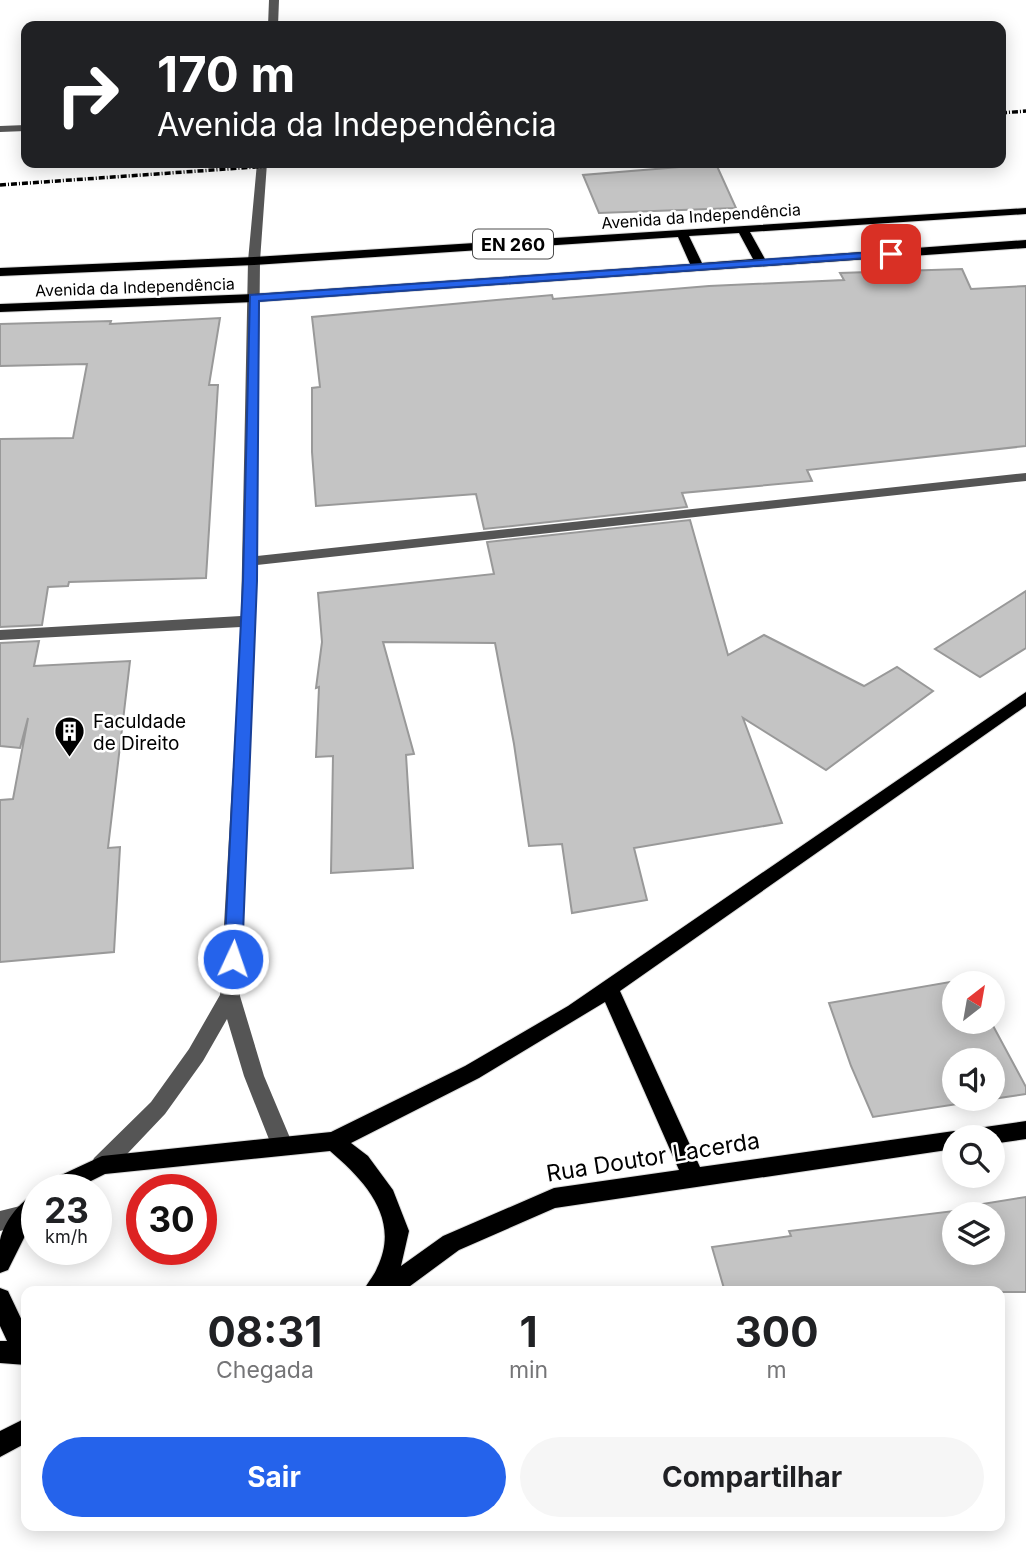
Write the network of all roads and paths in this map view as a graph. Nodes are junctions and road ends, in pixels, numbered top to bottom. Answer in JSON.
{"nodes":[{"id":1,"x":275,"y":0,"type":"edge"},
{"id":2,"x":273,"y":21,"type":"edge"},
{"id":3,"x":21,"y":128,"type":"edge"},
{"id":4,"x":0,"y":129,"type":"edge"},
{"id":5,"x":262,"y":168,"type":"edge"},
{"id":6,"x":1026,"y":211,"type":"edge"},
{"id":7,"x":742,"y":229,"type":"junction"},
{"id":8,"x":682,"y":233,"type":"junction"},
{"id":9,"x":1026,"y":244,"type":"edge"},
{"id":10,"x":254,"y":261,"type":"junction"},
{"id":11,"x":762,"y":264,"type":"junction"},
{"id":12,"x":698,"y":268,"type":"junction"},
{"id":13,"x":0,"y":272,"type":"edge"},
{"id":14,"x":254,"y":298,"type":"junction"},
{"id":15,"x":0,"y":308,"type":"edge"},
{"id":16,"x":1026,"y":477,"type":"edge"},
{"id":17,"x":251,"y":561,"type":"junction"},
{"id":18,"x":249,"y":621,"type":"junction"},
{"id":19,"x":0,"y":635,"type":"edge"},
{"id":20,"x":1026,"y":698,"type":"edge"},
{"id":21,"x":609,"y":988,"type":"junction"},
{"id":22,"x":230,"y":996,"type":"junction"},
{"id":23,"x":1026,"y":1130,"type":"edge"},
{"id":24,"x":1005,"y":1133,"type":"edge"},
{"id":25,"x":334,"y":1141,"type":"junction"},
{"id":26,"x":942,"y":1142,"type":"edge"},
{"id":27,"x":282,"y":1145,"type":"junction"},
{"id":28,"x":102,"y":1165,"type":"junction"},
{"id":29,"x":84,"y":1174,"type":"edge"},
{"id":30,"x":693,"y":1177,"type":"junction"},
{"id":31,"x":21,"y":1213,"type":"edge"},
{"id":32,"x":0,"y":1221,"type":"edge"},
{"id":33,"x":21,"y":1225,"type":"edge"},
{"id":34,"x":0,"y":1263,"type":"edge"},
{"id":35,"x":378,"y":1286,"type":"edge"},
{"id":36,"x":391,"y":1286,"type":"edge"},
{"id":37,"x":0,"y":1299,"type":"edge"},
{"id":38,"x":21,"y":1339,"type":"edge"},
{"id":39,"x":0,"y":1352,"type":"edge"},
{"id":40,"x":21,"y":1354,"type":"edge"},
{"id":41,"x":21,"y":1433,"type":"edge"},
{"id":42,"x":0,"y":1444,"type":"edge"}],
"edges":[{"from":1,"to":2,"type":"street"},
{"from":3,"to":4,"type":"street"},
{"from":5,"to":10,"type":"street"},
{"from":6,"to":7,"type":"main road","name":"Avenida da Independência","number":"EN 260"},
{"from":7,"to":8,"type":"main road","name":"Avenida da Independência","number":"EN 260"},
{"from":7,"to":11,"type":"main road"},
{"from":8,"to":10,"type":"main road","name":"Avenida da Independência","number":"EN 260"},
{"from":8,"to":12,"type":"main road"},
{"from":9,"to":11,"type":"main road","name":"Avenida da Independência","number":"EN 260"},
{"from":10,"to":13,"type":"main road","name":"Avenida da Independência","number":"EN 260"},
{"from":10,"to":14,"type":"street"},
{"from":11,"to":12,"type":"main road","name":"Avenida da Independência","number":"EN 260"},
{"from":12,"to":14,"type":"main road","name":"Avenida da Independência","number":"EN 260"},
{"from":14,"to":15,"type":"main road","name":"Avenida da Independência","number":"EN 260"},
{"from":14,"to":17,"type":"street"},
{"from":16,"to":17,"type":"street"},
{"from":17,"to":18,"type":"street"},
{"from":18,"to":19,"type":"street"},
{"from":18,"to":22,"type":"street"},
{"from":20,"to":21,"type":"main road"},
{"from":21,"to":25,"type":"main road"},
{"from":21,"to":30,"type":"main road"},
{"from":22,"to":27,"type":"street"},
{"from":22,"to":28,"type":"street"},
{"from":23,"to":24,"type":"main road"},
{"from":25,"to":27,"type":"main road"},
{"from":25,"to":35,"type":"main road"},
{"from":26,"to":30,"type":"main road","name":"Rua Doutor Lacerda"},
{"from":27,"to":28,"type":"main road"},
{"from":28,"to":29,"type":"main road"},
{"from":30,"to":36,"type":"main road","name":"Rua Doutor Lacerda"},
{"from":31,"to":32,"type":"street"},
{"from":33,"to":34,"type":"main road"},
{"from":37,"to":38,"type":"main road"},
{"from":39,"to":40,"type":"main road"},
{"from":41,"to":42,"type":"main road"}]}
